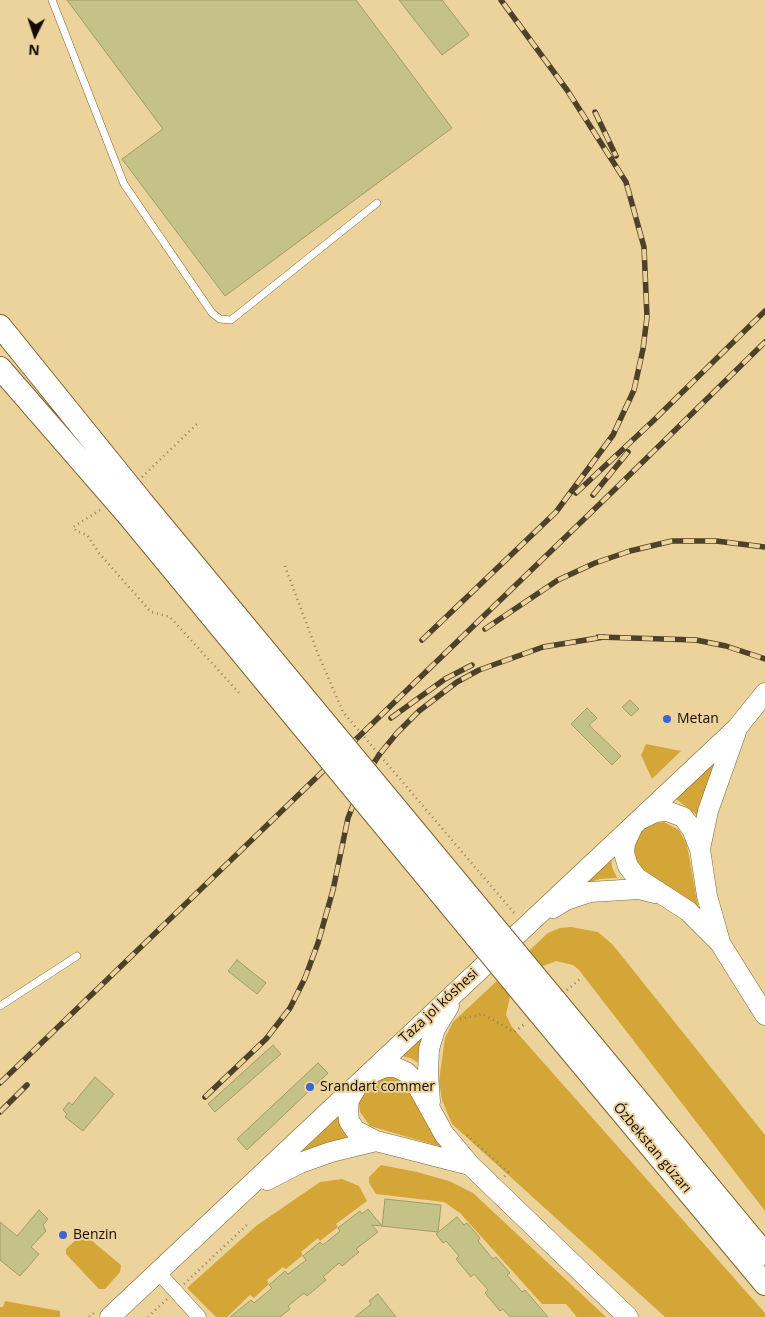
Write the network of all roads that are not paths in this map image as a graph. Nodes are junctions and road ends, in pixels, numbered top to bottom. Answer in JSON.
{"nodes":[{"id":1,"x":52,"y":0,"type":"edge"},
{"id":2,"x":377,"y":203,"type":"dead end"},
{"id":3,"x":0,"y":326,"type":"edge"},
{"id":4,"x":0,"y":368,"type":"edge"},
{"id":5,"x":135,"y":509,"type":"junction"},
{"id":6,"x":765,"y":693,"type":"edge"},
{"id":7,"x":737,"y":728,"type":"junction"},
{"id":8,"x":636,"y":822,"type":"junction"},
{"id":9,"x":700,"y":849,"type":"junction"},
{"id":10,"x":664,"y":895,"type":"junction"},
{"id":11,"x":522,"y":918,"type":"junction"},
{"id":12,"x":720,"y":943,"type":"junction"},
{"id":13,"x":77,"y":956,"type":"dead end"},
{"id":14,"x":465,"y":982,"type":"junction"},
{"id":15,"x":0,"y":1006,"type":"edge"},
{"id":16,"x":547,"y":1006,"type":"junction"},
{"id":17,"x":765,"y":1015,"type":"edge"},
{"id":18,"x":361,"y":1081,"type":"junction"},
{"id":19,"x":431,"y":1114,"type":"junction"},
{"id":20,"x":376,"y":1141,"type":"junction"},
{"id":21,"x":470,"y":1165,"type":"junction"},
{"id":22,"x":244,"y":1193,"type":"junction"},
{"id":23,"x":765,"y":1254,"type":"edge"},
{"id":24,"x":158,"y":1272,"type":"junction"},
{"id":25,"x":765,"y":1284,"type":"edge"},
{"id":26,"x":110,"y":1317,"type":"edge"},
{"id":27,"x":199,"y":1317,"type":"edge"},
{"id":28,"x":628,"y":1317,"type":"edge"}],
"edges":[{"from":1,"to":2,"type":"lane"},
{"from":3,"to":5,"type":"main road"},
{"from":4,"to":5,"type":"main road"},
{"from":5,"to":16,"type":"main road","bridge":true},
{"from":6,"to":7,"type":"main road","name":"Taza jol kóshesi"},
{"from":7,"to":8,"type":"main road","name":"Taza jol kóshesi"},
{"from":7,"to":9,"type":"main road"},
{"from":8,"to":9,"type":"main road"},
{"from":8,"to":10,"type":"main road"},
{"from":8,"to":11,"type":"main road","name":"Taza jol kóshesi"},
{"from":9,"to":12,"type":"main road"},
{"from":10,"to":11,"type":"main road"},
{"from":10,"to":12,"type":"main road"},
{"from":11,"to":14,"type":"main road","name":"Taza jol kóshesi"},
{"from":12,"to":17,"type":"main road"},
{"from":13,"to":15,"type":"lane"},
{"from":14,"to":18,"type":"main road","name":"Taza jol kóshesi"},
{"from":14,"to":19,"type":"main road"},
{"from":16,"to":23,"type":"main road","name":"Ózbekstan gúzarı"},
{"from":16,"to":25,"type":"main road","name":"Ózbekstan gúzarı"},
{"from":18,"to":19,"type":"main road"},
{"from":18,"to":20,"type":"main road"},
{"from":18,"to":22,"type":"main road","name":"Taza jol kóshesi"},
{"from":19,"to":21,"type":"main road"},
{"from":20,"to":21,"type":"main road"},
{"from":20,"to":22,"type":"main road"},
{"from":21,"to":28,"type":"main road"},
{"from":22,"to":24,"type":"main road","name":"Taza jol kóshesi"},
{"from":24,"to":26,"type":"main road","name":"Taza jol kóshesi"},
{"from":24,"to":27,"type":"street"}]}
